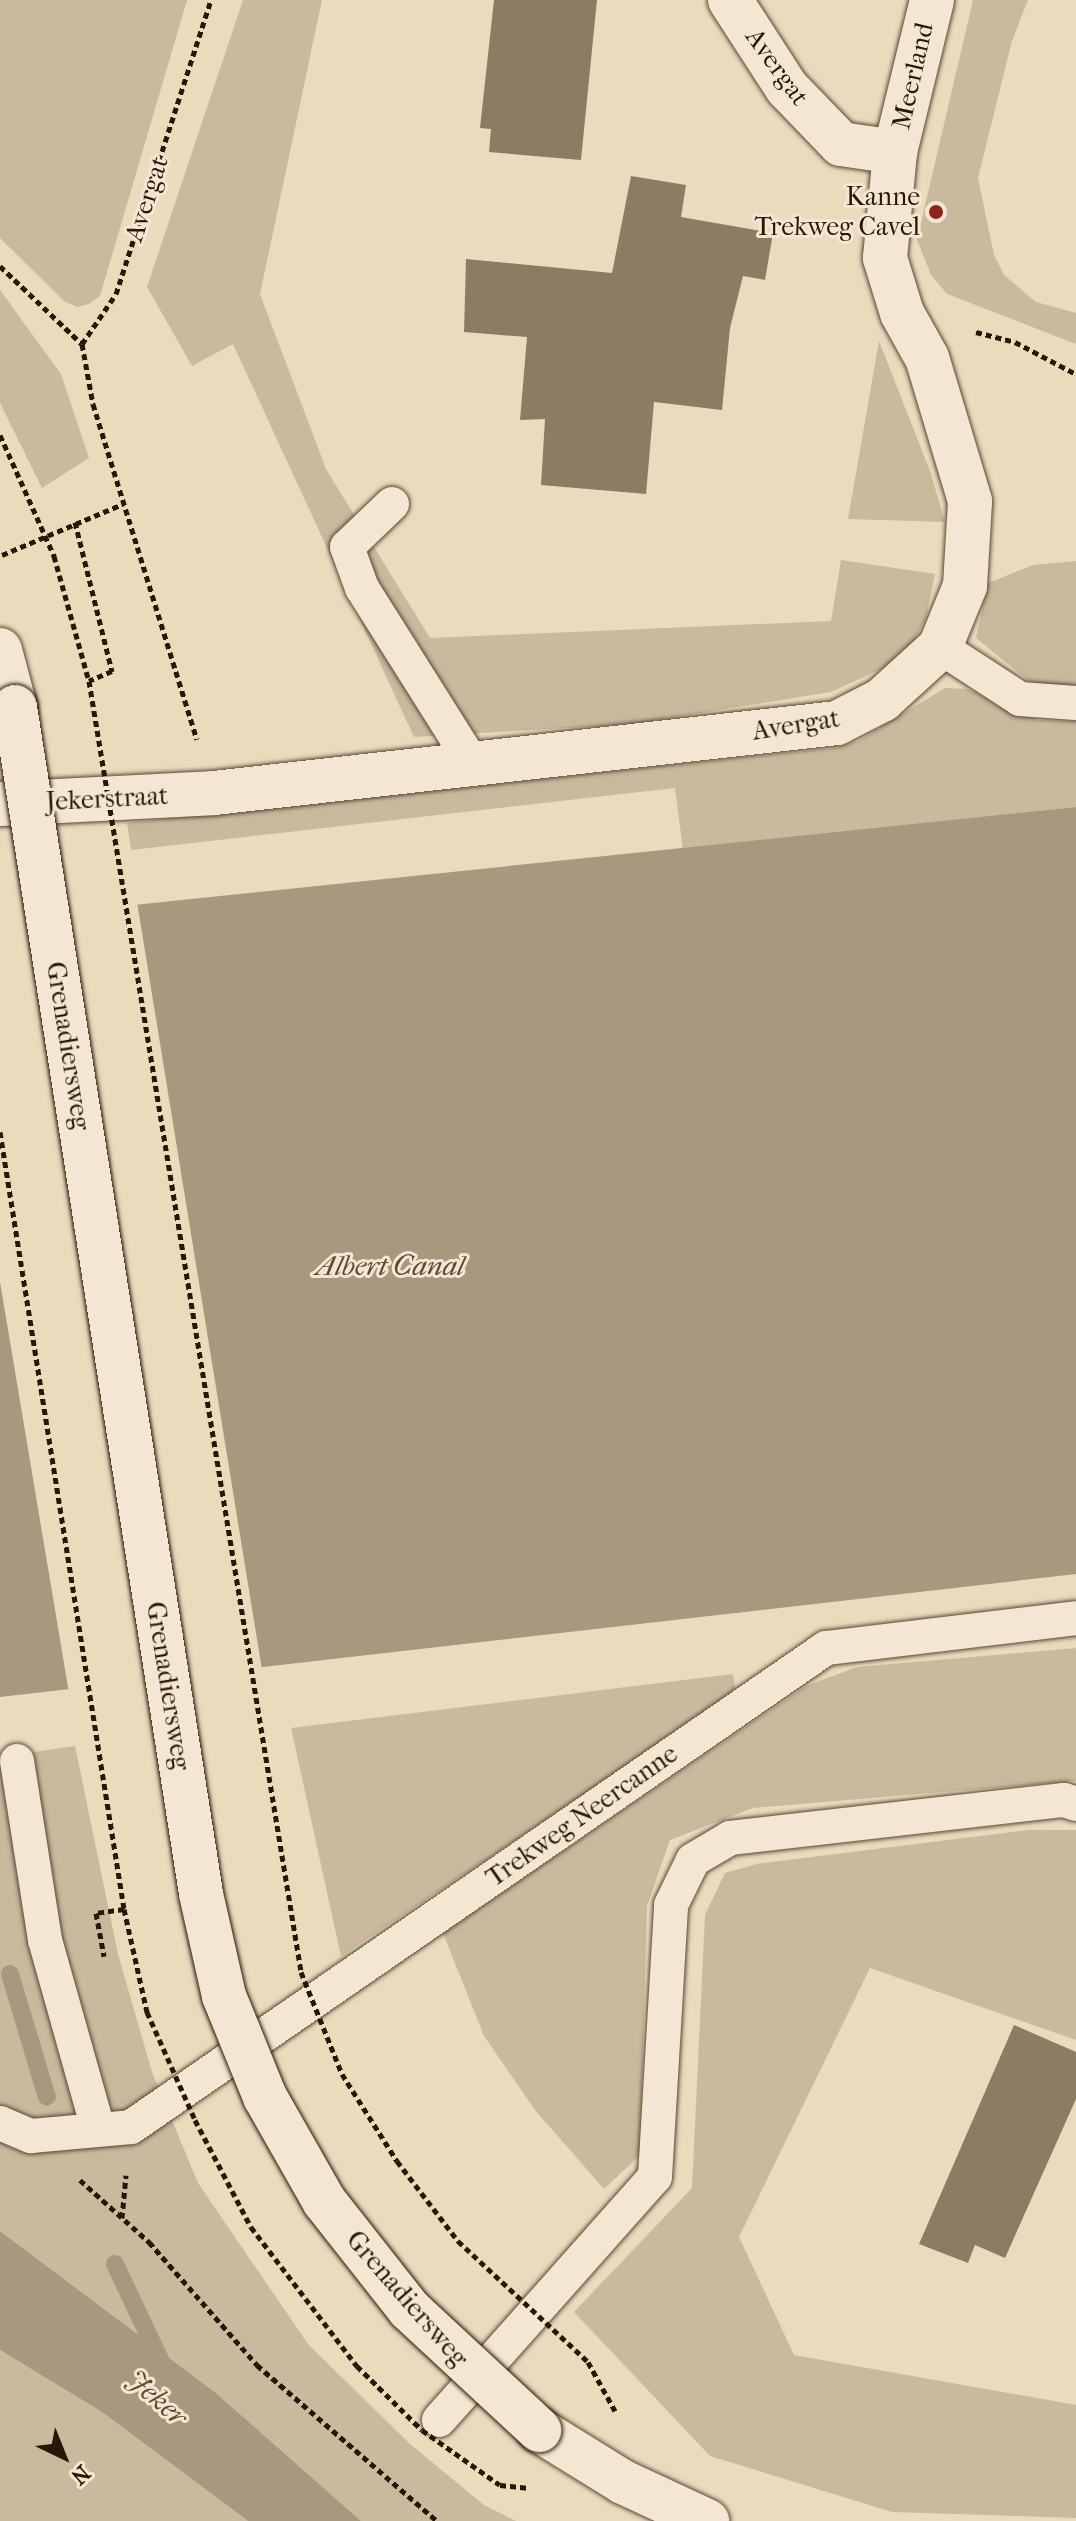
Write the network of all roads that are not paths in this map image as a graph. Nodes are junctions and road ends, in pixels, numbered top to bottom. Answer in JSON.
{"nodes":[{"id":1,"x":730,"y":0,"type":"edge"},
{"id":2,"x":932,"y":0,"type":"edge"},
{"id":3,"x":895,"y":152,"type":"junction"},
{"id":4,"x":392,"y":504,"type":"dead end"},
{"id":5,"x":940,"y":647,"type":"junction"},
{"id":6,"x":0,"y":650,"type":"edge"},
{"id":7,"x":1076,"y":703,"type":"edge"},
{"id":8,"x":473,"y":764,"type":"junction"},
{"id":9,"x":214,"y":793,"type":"joint"},
{"id":10,"x":0,"y":804,"type":"edge"},
{"id":11,"x":1076,"y":1618,"type":"edge"},
{"id":12,"x":17,"y":1761,"type":"dead end"},
{"id":13,"x":1076,"y":1804,"type":"edge"},
{"id":14,"x":0,"y":2123,"type":"edge"},
{"id":15,"x":115,"y":2128,"type":"junction"},
{"id":16,"x":439,"y":2420,"type":"dead end"},
{"id":17,"x":707,"y":2521,"type":"edge"}],
"edges":[{"from":1,"to":3,"type":"main road","name":"Avergat"},
{"from":2,"to":3,"type":"main road","name":"Meerland"},
{"from":3,"to":5,"type":"main road","name":"Avergat"},
{"from":4,"to":8,"type":"lane"},
{"from":5,"to":7,"type":"lane"},
{"from":5,"to":8,"type":"main road","name":"Avergat"},
{"from":6,"to":17,"type":"main road","name":"Grenadiersweg","bridge":true},
{"from":8,"to":9,"type":"main road","name":"Avergat"},
{"from":9,"to":10,"type":"main road","name":"Jekerstraat"},
{"from":11,"to":15,"type":"lane","name":"Trekweg Neercanne"},
{"from":12,"to":15,"type":"lane"},
{"from":13,"to":16,"type":"lane"},
{"from":14,"to":15,"type":"lane"}]}
